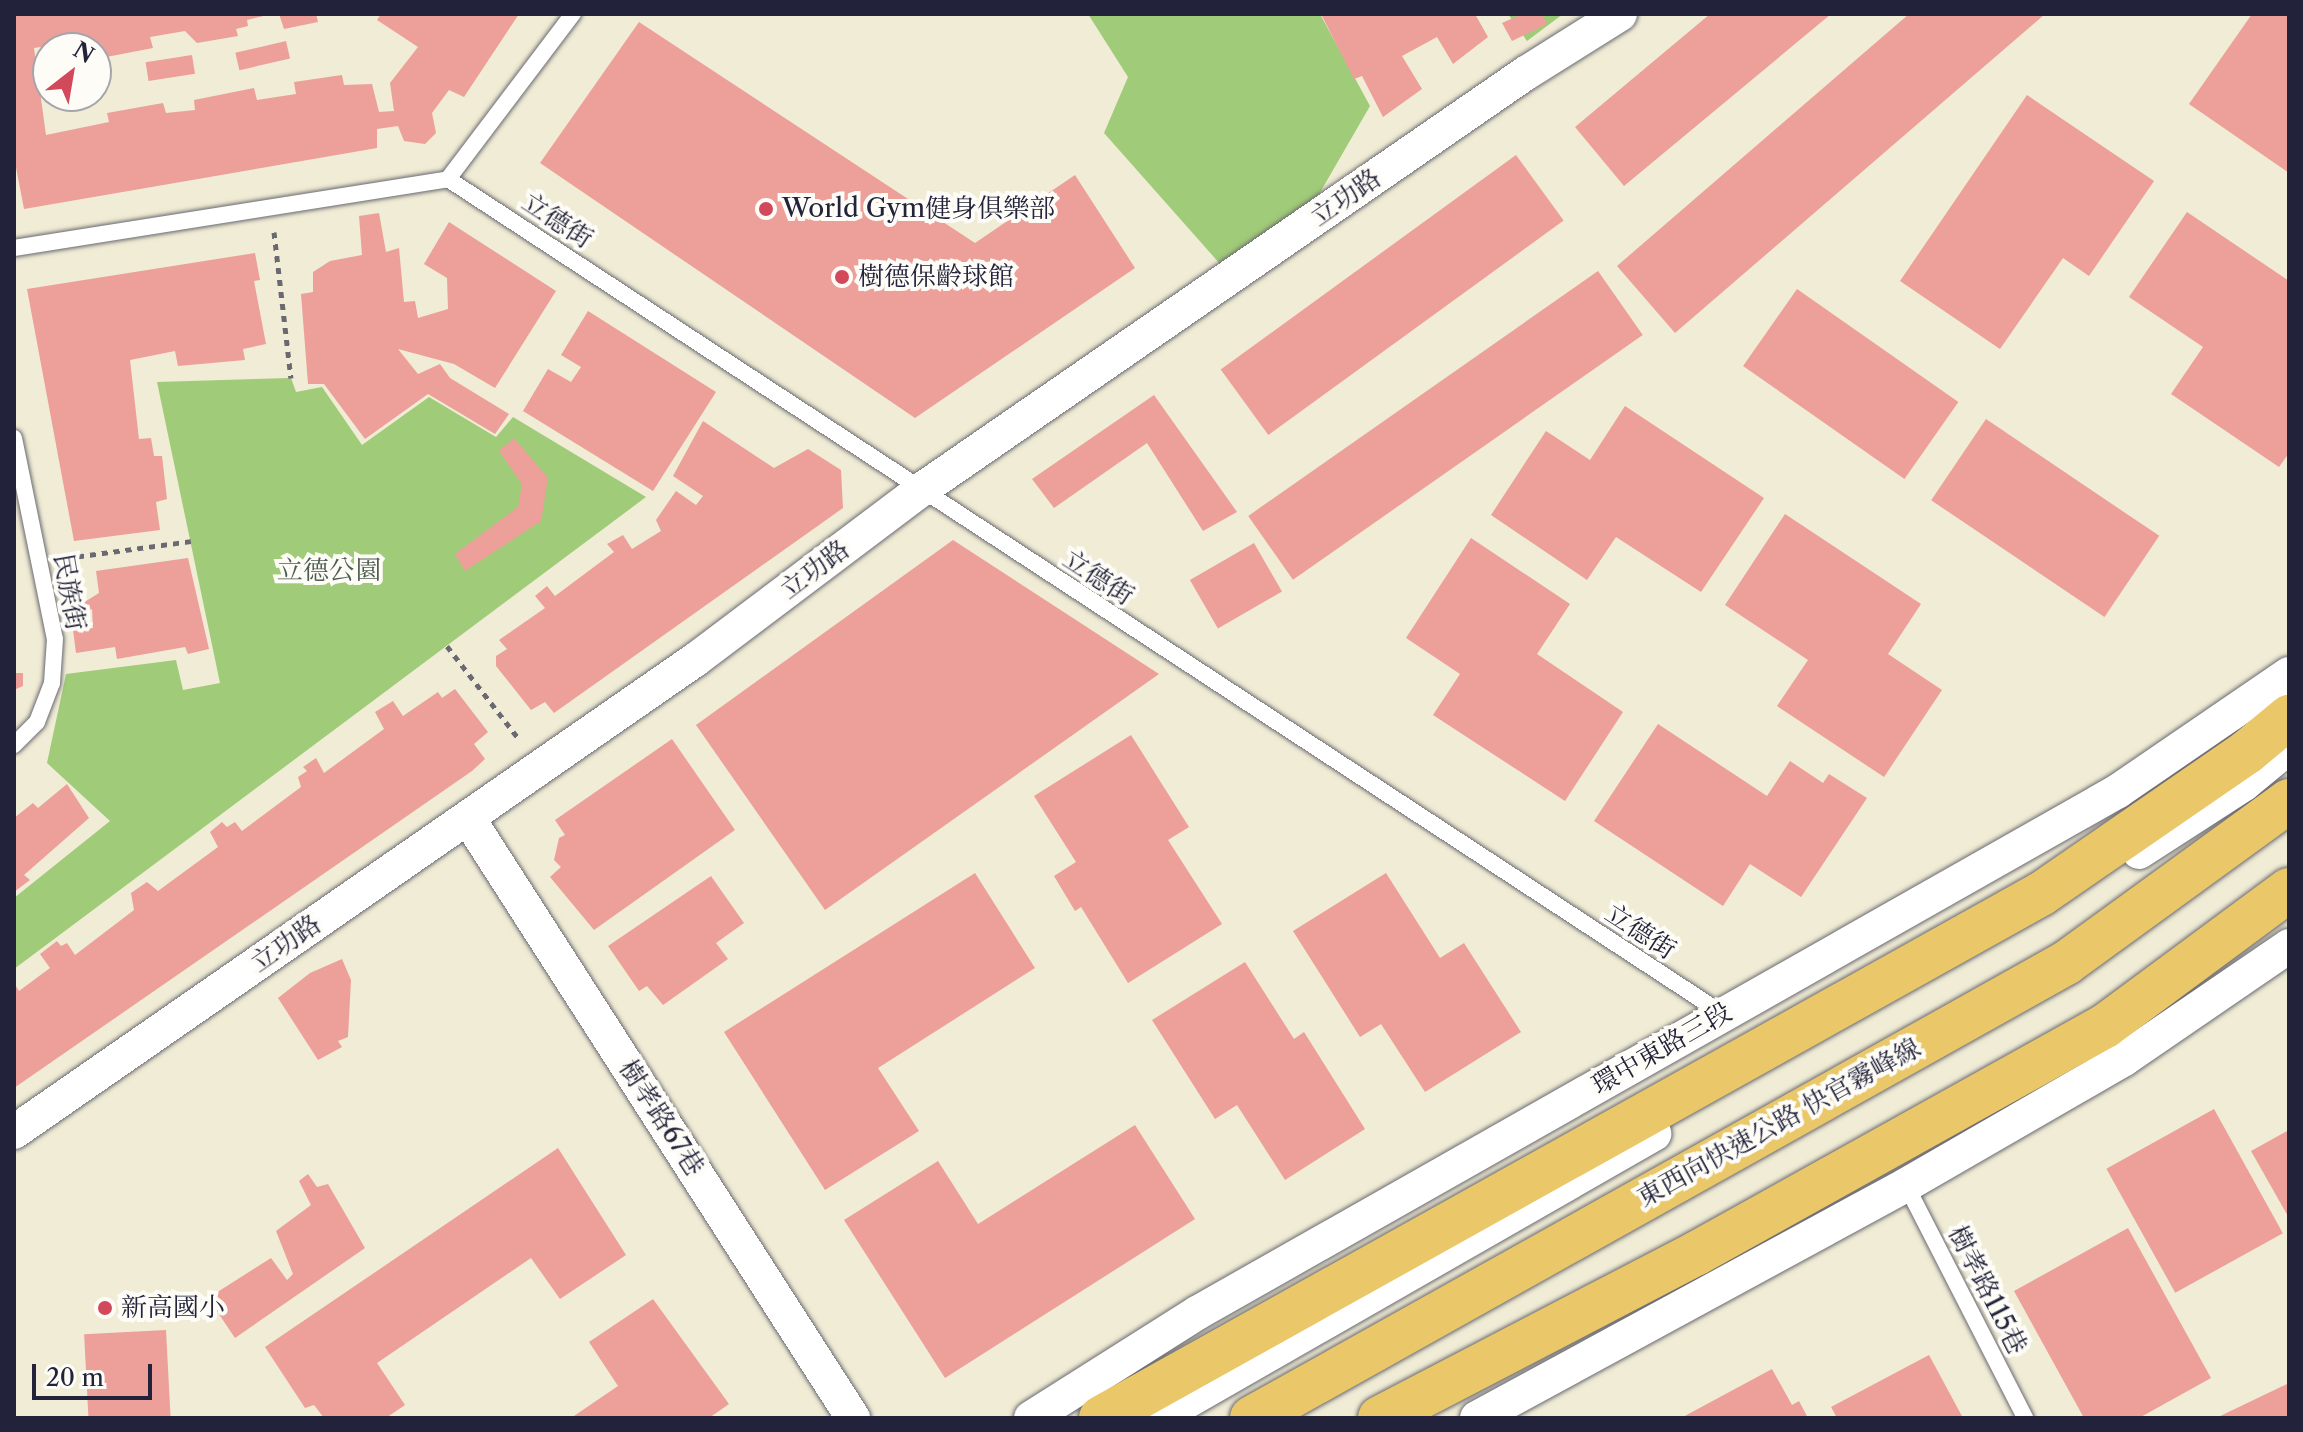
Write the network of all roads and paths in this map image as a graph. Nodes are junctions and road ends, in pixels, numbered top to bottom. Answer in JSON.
{"nodes":[{"id":1,"x":573,"y":14,"type":"edge"},
{"id":2,"x":1620,"y":14,"type":"edge"},
{"id":3,"x":448,"y":179,"type":"junction"},
{"id":4,"x":271,"y":207,"type":"junction"},
{"id":5,"x":14,"y":248,"type":"edge"},
{"id":6,"x":291,"y":378,"type":"dead end"},
{"id":7,"x":14,"y":438,"type":"edge"},
{"id":8,"x":921,"y":490,"type":"junction"},
{"id":9,"x":191,"y":541,"type":"dead end"},
{"id":10,"x":39,"y":562,"type":"junction"},
{"id":11,"x":447,"y":646,"type":"dead end"},
{"id":12,"x":2289,"y":674,"type":"edge"},
{"id":13,"x":2289,"y":717,"type":"edge"},
{"id":14,"x":14,"y":745,"type":"edge"},
{"id":15,"x":2289,"y":747,"type":"edge"},
{"id":16,"x":541,"y":768,"type":"junction"},
{"id":17,"x":2289,"y":801,"type":"edge"},
{"id":18,"x":468,"y":818,"type":"junction"},
{"id":19,"x":2289,"y":890,"type":"edge"},
{"id":20,"x":2289,"y":946,"type":"edge"},
{"id":21,"x":1723,"y":1014,"type":"junction"},
{"id":22,"x":14,"y":1132,"type":"edge"},
{"id":23,"x":1906,"y":1185,"type":"junction"},
{"id":24,"x":853,"y":1418,"type":"edge"},
{"id":25,"x":1031,"y":1418,"type":"edge"},
{"id":26,"x":1101,"y":1418,"type":"edge"},
{"id":27,"x":1158,"y":1418,"type":"edge"},
{"id":28,"x":1252,"y":1418,"type":"edge"},
{"id":29,"x":1380,"y":1418,"type":"edge"},
{"id":30,"x":1477,"y":1418,"type":"edge"},
{"id":31,"x":2025,"y":1418,"type":"edge"}],
"edges":[{"from":1,"to":3,"type":"lane"},
{"from":2,"to":8,"type":"street","name":"立功路"},
{"from":3,"to":4,"type":"lane"},
{"from":3,"to":8,"type":"lane","name":"立德街"},
{"from":4,"to":5,"type":"lane"},
{"from":4,"to":6,"type":"path"},
{"from":7,"to":10,"type":"lane","name":"民族街"},
{"from":8,"to":16,"type":"street","name":"立功路"},
{"from":8,"to":21,"type":"lane","name":"立德街"},
{"from":9,"to":10,"type":"path"},
{"from":10,"to":14,"type":"lane","name":"民族街"},
{"from":11,"to":16,"type":"path"},
{"from":12,"to":21,"type":"street","name":"環中東路三段"},
{"from":13,"to":26,"type":"highway"},
{"from":15,"to":27,"type":"street"},
{"from":16,"to":18,"type":"street","name":"立功路"},
{"from":17,"to":28,"type":"highway","name":"東西向快速公路 快官霧峰線"},
{"from":18,"to":22,"type":"street","name":"立功路"},
{"from":18,"to":24,"type":"street","name":"樹孝路67巷"},
{"from":19,"to":29,"type":"highway"},
{"from":20,"to":23,"type":"street"},
{"from":21,"to":25,"type":"street","name":"環中東路三段"},
{"from":23,"to":30,"type":"street"},
{"from":23,"to":31,"type":"lane","name":"樹孝路115巷"}]}
